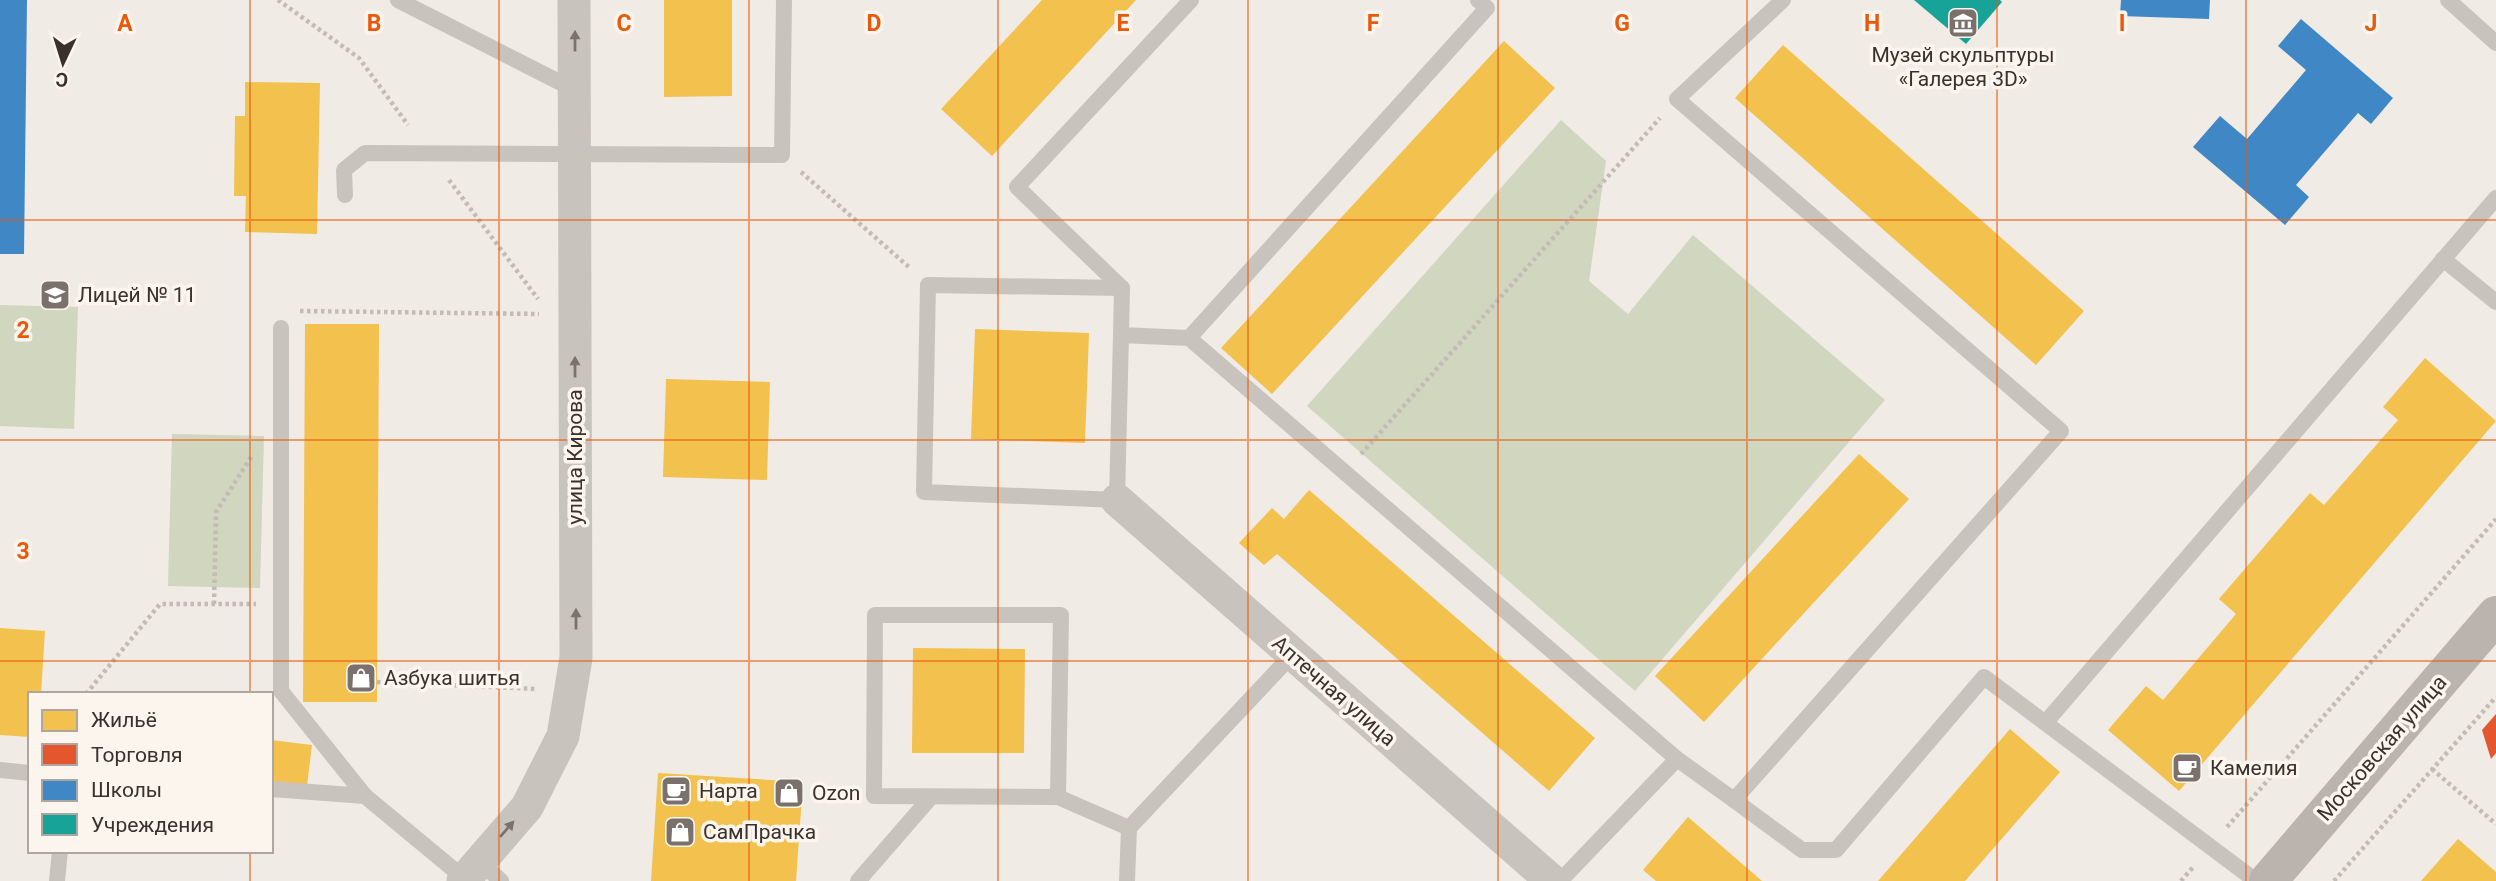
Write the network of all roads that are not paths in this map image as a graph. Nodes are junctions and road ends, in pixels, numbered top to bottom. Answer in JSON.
{"nodes":[{"id":1,"x":398,"y":0,"type":"edge"},
{"id":2,"x":574,"y":0,"type":"edge"},
{"id":3,"x":784,"y":0,"type":"edge"},
{"id":4,"x":1191,"y":0,"type":"edge"},
{"id":5,"x":1478,"y":0,"type":"edge"},
{"id":6,"x":2448,"y":0,"type":"edge"},
{"id":7,"x":1778,"y":2,"type":"edge"},
{"id":8,"x":2496,"y":43,"type":"edge"},
{"id":9,"x":575,"y":90,"type":"junction"},
{"id":10,"x":575,"y":153,"type":"junction"},
{"id":11,"x":345,"y":195,"type":"dead end"},
{"id":12,"x":2496,"y":198,"type":"edge"},
{"id":13,"x":2443,"y":260,"type":"junction"},
{"id":14,"x":1122,"y":288,"type":"junction"},
{"id":15,"x":2496,"y":302,"type":"edge"},
{"id":16,"x":281,"y":328,"type":"road end"},
{"id":17,"x":1122,"y":335,"type":"junction"},
{"id":18,"x":1189,"y":338,"type":"junction"},
{"id":19,"x":1117,"y":500,"type":"junction"},
{"id":20,"x":2496,"y":615,"type":"edge"},
{"id":21,"x":1293,"y":654,"type":"junction"},
{"id":22,"x":2046,"y":722,"type":"junction"},
{"id":23,"x":1677,"y":759,"type":"junction"},
{"id":24,"x":0,"y":771,"type":"edge"},
{"id":25,"x":28,"y":773,"type":"edge"},
{"id":26,"x":273,"y":789,"type":"edge"},
{"id":27,"x":365,"y":796,"type":"junction"},
{"id":28,"x":931,"y":797,"type":"junction"},
{"id":29,"x":1058,"y":797,"type":"junction"},
{"id":30,"x":1734,"y":800,"type":"junction"},
{"id":31,"x":1129,"y":828,"type":"junction"},
{"id":32,"x":60,"y":853,"type":"edge"},
{"id":33,"x":477,"y":875,"type":"edge"},
{"id":34,"x":57,"y":881,"type":"edge"},
{"id":35,"x":858,"y":881,"type":"edge"},
{"id":36,"x":1127,"y":881,"type":"edge"},
{"id":37,"x":1552,"y":881,"type":"edge"},
{"id":38,"x":1560,"y":881,"type":"edge"},
{"id":39,"x":2256,"y":881,"type":"edge"},
{"id":40,"x":2268,"y":881,"type":"edge"}],
"edges":[{"from":1,"to":9,"type":"lane"},
{"from":9,"to":2,"type":"street","name":"улица Кирова","one_way":true},
{"from":3,"to":10,"type":"lane"},
{"from":4,"to":14,"type":"lane"},
{"from":5,"to":18,"type":"lane"},
{"from":6,"to":8,"type":"lane"},
{"from":7,"to":30,"type":"lane"},
{"from":9,"to":10,"type":"street","name":"улица Кирова"},
{"from":10,"to":11,"type":"lane"},
{"from":33,"to":10,"type":"street","name":"улица Кирова","one_way":true},
{"from":12,"to":13,"type":"lane"},
{"from":13,"to":15,"type":"lane"},
{"from":13,"to":22,"type":"lane"},
{"from":14,"to":17,"type":"lane"},
{"from":14,"to":19,"type":"lane"},
{"from":16,"to":27,"type":"lane"},
{"from":17,"to":18,"type":"lane"},
{"from":17,"to":19,"type":"lane"},
{"from":18,"to":23,"type":"lane"},
{"from":19,"to":21,"type":"street","name":"Аптечная улица"},
{"from":20,"to":40,"type":"street","name":"Московская улица"},
{"from":21,"to":31,"type":"lane"},
{"from":21,"to":37,"type":"street","name":"Аптечная улица"},
{"from":22,"to":30,"type":"lane"},
{"from":22,"to":39,"type":"lane"},
{"from":23,"to":30,"type":"lane"},
{"from":23,"to":38,"type":"lane"},
{"from":24,"to":25,"type":"lane"},
{"from":26,"to":27,"type":"lane"},
{"from":27,"to":33,"type":"lane"},
{"from":28,"to":29,"type":"lane"},
{"from":28,"to":29,"type":"lane"},
{"from":28,"to":35,"type":"lane"},
{"from":29,"to":31,"type":"lane"},
{"from":31,"to":36,"type":"lane"},
{"from":32,"to":34,"type":"lane"}]}
